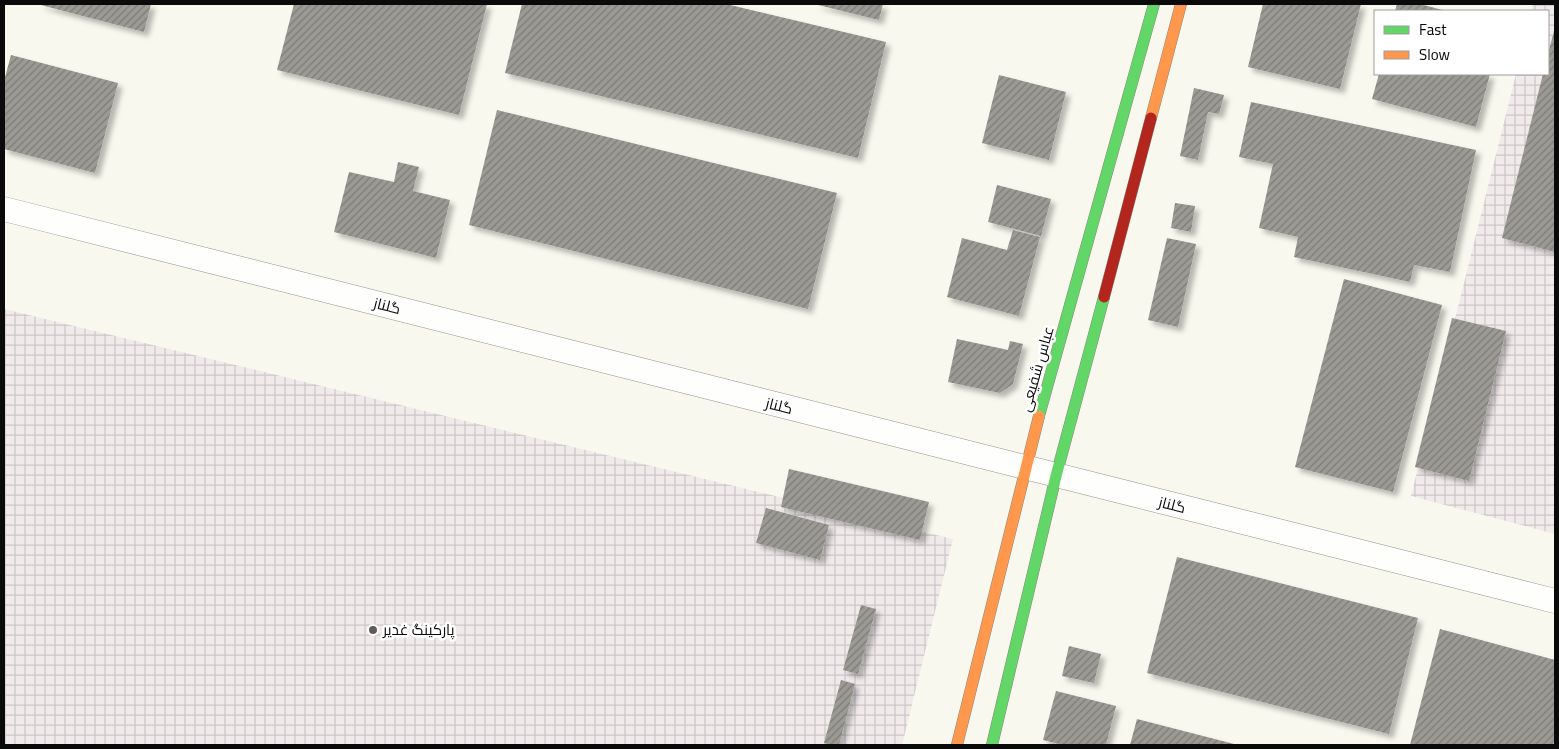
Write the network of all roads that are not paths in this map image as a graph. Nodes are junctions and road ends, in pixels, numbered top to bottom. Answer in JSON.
{"nodes":[{"id":1,"x":1154,"y":4,"type":"edge"},
{"id":2,"x":1181,"y":4,"type":"edge"},
{"id":3,"x":4,"y":209,"type":"edge"},
{"id":4,"x":1025,"y":468,"type":"junction"},
{"id":5,"x":1056,"y":476,"type":"junction"},
{"id":6,"x":1555,"y":601,"type":"edge"},
{"id":7,"x":957,"y":745,"type":"edge"},
{"id":8,"x":992,"y":745,"type":"edge"}],
"edges":[{"from":1,"to":4,"type":"main road","name":"عباس شفیعی"},
{"from":2,"to":5,"type":"main road"},
{"from":3,"to":4,"type":"lane","name":"گلناز"},
{"from":4,"to":5,"type":"lane","name":"گلناز"},
{"from":4,"to":7,"type":"main road","name":"عباس شفیعی"},
{"from":5,"to":6,"type":"lane","name":"گلناز"},
{"from":5,"to":8,"type":"main road"}]}
